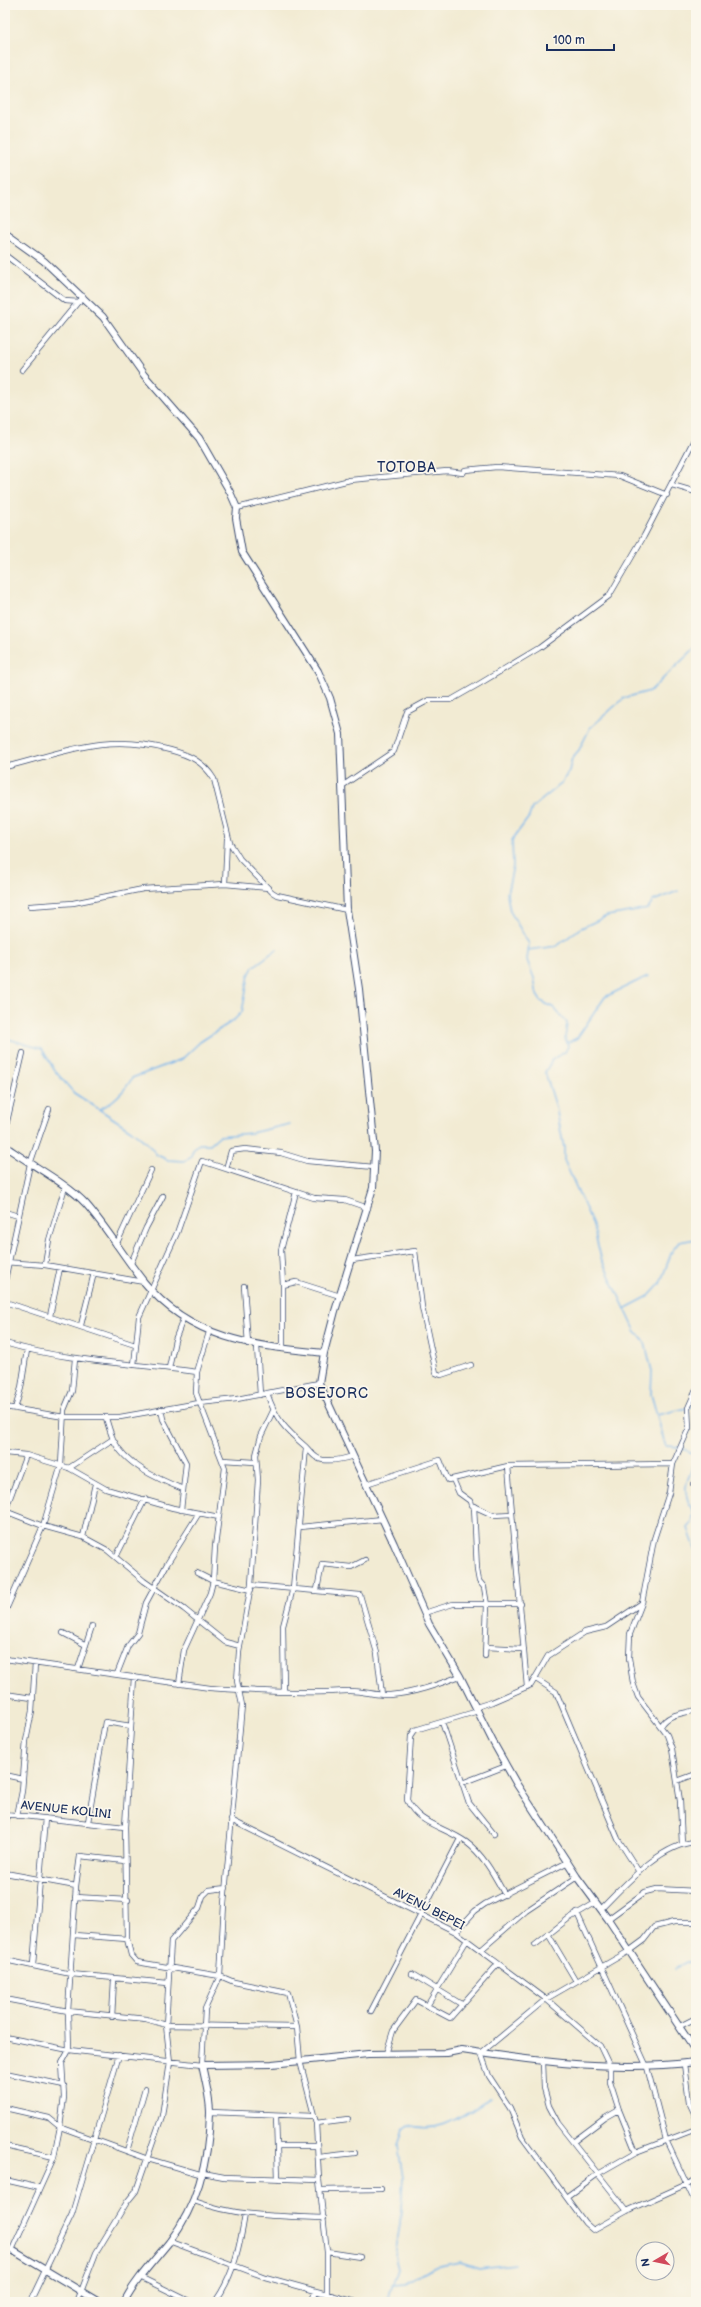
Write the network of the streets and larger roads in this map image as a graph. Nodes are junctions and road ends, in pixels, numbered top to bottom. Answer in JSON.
{"nodes":[{"id":1,"x":5,"y":233,"type":"edge"},
{"id":2,"x":5,"y":255,"type":"edge"},
{"id":3,"x":83,"y":296,"type":"junction"},
{"id":4,"x":79,"y":302,"type":"junction"},
{"id":5,"x":22,"y":370,"type":"dead end"},
{"id":6,"x":696,"y":436,"type":"edge"},
{"id":7,"x":672,"y":485,"type":"junction"},
{"id":8,"x":696,"y":492,"type":"edge"},
{"id":9,"x":667,"y":495,"type":"junction"},
{"id":10,"x":237,"y":508,"type":"junction"},
{"id":11,"x":5,"y":767,"type":"edge"},
{"id":12,"x":342,"y":786,"type":"junction"},
{"id":13,"x":227,"y":835,"type":"junction"},
{"id":14,"x":225,"y":884,"type":"junction"},
{"id":15,"x":269,"y":888,"type":"junction"},
{"id":16,"x":30,"y":906,"type":"dead end"},
{"id":17,"x":347,"y":910,"type":"junction"},
{"id":18,"x":23,"y":1053,"type":"dead end"},
{"id":19,"x":49,"y":1109,"type":"dead end"},
{"id":20,"x":5,"y":1130,"type":"edge"},
{"id":21,"x":5,"y":1146,"type":"edge"},
{"id":22,"x":30,"y":1164,"type":"junction"},
{"id":23,"x":374,"y":1167,"type":"junction"},
{"id":24,"x":226,"y":1169,"type":"junction"},
{"id":25,"x":150,"y":1170,"type":"dead end"},
{"id":26,"x":65,"y":1187,"type":"junction"},
{"id":27,"x":296,"y":1192,"type":"junction"},
{"id":28,"x":163,"y":1196,"type":"dead end"},
{"id":29,"x":368,"y":1208,"type":"junction"},
{"id":30,"x":5,"y":1212,"type":"edge"},
{"id":31,"x":18,"y":1216,"type":"junction"},
{"id":32,"x":116,"y":1245,"type":"junction"},
{"id":33,"x":352,"y":1260,"type":"junction"},
{"id":34,"x":6,"y":1262,"type":"edge"},
{"id":35,"x":131,"y":1263,"type":"junction"},
{"id":36,"x":45,"y":1265,"type":"junction"},
{"id":37,"x":60,"y":1268,"type":"junction"},
{"id":38,"x":94,"y":1273,"type":"junction"},
{"id":39,"x":5,"y":1280,"type":"edge"},
{"id":40,"x":144,"y":1282,"type":"junction"},
{"id":41,"x":283,"y":1284,"type":"junction"},
{"id":42,"x":244,"y":1286,"type":"dead end"},
{"id":43,"x":151,"y":1289,"type":"junction"},
{"id":44,"x":340,"y":1296,"type":"junction"},
{"id":45,"x":5,"y":1302,"type":"edge"},
{"id":46,"x":50,"y":1316,"type":"junction"},
{"id":47,"x":183,"y":1319,"type":"junction"},
{"id":48,"x":81,"y":1325,"type":"junction"},
{"id":49,"x":210,"y":1330,"type":"junction"},
{"id":50,"x":5,"y":1343,"type":"edge"},
{"id":51,"x":135,"y":1344,"type":"junction"},
{"id":52,"x":248,"y":1344,"type":"junction"},
{"id":53,"x":257,"y":1346,"type":"junction"},
{"id":54,"x":283,"y":1349,"type":"junction"},
{"id":55,"x":27,"y":1350,"type":"junction"},
{"id":56,"x":324,"y":1353,"type":"junction"},
{"id":57,"x":75,"y":1359,"type":"junction"},
{"id":58,"x":134,"y":1365,"type":"junction"},
{"id":59,"x":472,"y":1365,"type":"dead end"},
{"id":60,"x":169,"y":1368,"type":"junction"},
{"id":61,"x":197,"y":1372,"type":"junction"},
{"id":62,"x":319,"y":1383,"type":"junction"},
{"id":63,"x":696,"y":1390,"type":"edge"},
{"id":64,"x":267,"y":1393,"type":"junction"},
{"id":65,"x":260,"y":1395,"type":"junction"},
{"id":66,"x":199,"y":1403,"type":"junction"},
{"id":67,"x":5,"y":1407,"type":"edge"},
{"id":68,"x":15,"y":1409,"type":"junction"},
{"id":69,"x":161,"y":1409,"type":"junction"},
{"id":70,"x":273,"y":1411,"type":"junction"},
{"id":71,"x":64,"y":1417,"type":"junction"},
{"id":72,"x":106,"y":1418,"type":"junction"},
{"id":73,"x":696,"y":1426,"type":"edge"},
{"id":74,"x":689,"y":1428,"type":"junction"},
{"id":75,"x":113,"y":1439,"type":"junction"},
{"id":76,"x":306,"y":1448,"type":"junction"},
{"id":77,"x":5,"y":1453,"type":"edge"},
{"id":78,"x":26,"y":1455,"type":"junction"},
{"id":79,"x":353,"y":1456,"type":"junction"},
{"id":80,"x":223,"y":1460,"type":"junction"},
{"id":81,"x":255,"y":1462,"type":"junction"},
{"id":82,"x":673,"y":1464,"type":"junction"},
{"id":83,"x":61,"y":1466,"type":"junction"},
{"id":84,"x":508,"y":1466,"type":"junction"},
{"id":85,"x":69,"y":1468,"type":"junction"},
{"id":86,"x":453,"y":1479,"type":"junction"},
{"id":87,"x":95,"y":1484,"type":"junction"},
{"id":88,"x":366,"y":1484,"type":"junction"},
{"id":89,"x":183,"y":1489,"type":"junction"},
{"id":90,"x":145,"y":1500,"type":"junction"},
{"id":91,"x":474,"y":1506,"type":"junction"},
{"id":92,"x":181,"y":1510,"type":"junction"},
{"id":93,"x":5,"y":1511,"type":"edge"},
{"id":94,"x":199,"y":1513,"type":"junction"},
{"id":95,"x":512,"y":1514,"type":"junction"},
{"id":96,"x":219,"y":1516,"type":"junction"},
{"id":97,"x":383,"y":1519,"type":"junction"},
{"id":98,"x":42,"y":1526,"type":"junction"},
{"id":99,"x":300,"y":1527,"type":"junction"},
{"id":100,"x":83,"y":1537,"type":"junction"},
{"id":101,"x":116,"y":1557,"type":"junction"},
{"id":102,"x":365,"y":1560,"type":"dead end"},
{"id":103,"x":197,"y":1573,"type":"dead end"},
{"id":104,"x":213,"y":1581,"type":"junction"},
{"id":105,"x":251,"y":1587,"type":"junction"},
{"id":106,"x":293,"y":1588,"type":"junction"},
{"id":107,"x":154,"y":1589,"type":"junction"},
{"id":108,"x":318,"y":1590,"type":"junction"},
{"id":109,"x":642,"y":1603,"type":"junction"},
{"id":110,"x":521,"y":1604,"type":"junction"},
{"id":111,"x":487,"y":1605,"type":"junction"},
{"id":112,"x":5,"y":1612,"type":"edge"},
{"id":113,"x":424,"y":1613,"type":"junction"},
{"id":114,"x":197,"y":1620,"type":"junction"},
{"id":115,"x":92,"y":1626,"type":"dead end"},
{"id":116,"x":63,"y":1633,"type":"dead end"},
{"id":117,"x":86,"y":1645,"type":"junction"},
{"id":118,"x":240,"y":1646,"type":"junction"},
{"id":119,"x":486,"y":1647,"type":"junction"},
{"id":120,"x":523,"y":1649,"type":"junction"},
{"id":121,"x":485,"y":1656,"type":"dead end"},
{"id":122,"x":5,"y":1659,"type":"edge"},
{"id":123,"x":35,"y":1663,"type":"junction"},
{"id":124,"x":78,"y":1669,"type":"junction"},
{"id":125,"x":117,"y":1674,"type":"junction"},
{"id":126,"x":460,"y":1676,"type":"junction"},
{"id":127,"x":134,"y":1677,"type":"junction"},
{"id":128,"x":536,"y":1679,"type":"junction"},
{"id":129,"x":179,"y":1684,"type":"junction"},
{"id":130,"x":527,"y":1687,"type":"junction"},
{"id":131,"x":240,"y":1690,"type":"junction"},
{"id":132,"x":284,"y":1692,"type":"junction"},
{"id":133,"x":5,"y":1694,"type":"edge"},
{"id":134,"x":382,"y":1695,"type":"junction"},
{"id":135,"x":32,"y":1698,"type":"junction"},
{"id":136,"x":477,"y":1709,"type":"junction"},
{"id":137,"x":696,"y":1710,"type":"edge"},
{"id":138,"x":442,"y":1722,"type":"junction"},
{"id":139,"x":131,"y":1726,"type":"junction"},
{"id":140,"x":661,"y":1726,"type":"junction"},
{"id":141,"x":506,"y":1766,"type":"junction"},
{"id":142,"x":696,"y":1774,"type":"edge"},
{"id":143,"x":5,"y":1775,"type":"edge"},
{"id":144,"x":23,"y":1779,"type":"junction"},
{"id":145,"x":677,"y":1781,"type":"junction"},
{"id":146,"x":462,"y":1783,"type":"junction"},
{"id":147,"x":6,"y":1814,"type":"edge"},
{"id":148,"x":17,"y":1816,"type":"junction"},
{"id":149,"x":45,"y":1818,"type":"junction"},
{"id":150,"x":231,"y":1820,"type":"junction"},
{"id":151,"x":88,"y":1822,"type":"junction"},
{"id":152,"x":125,"y":1827,"type":"junction"},
{"id":153,"x":5,"y":1832,"type":"edge"},
{"id":154,"x":494,"y":1834,"type":"dead end"},
{"id":155,"x":460,"y":1839,"type":"junction"},
{"id":156,"x":696,"y":1842,"type":"edge"},
{"id":157,"x":682,"y":1844,"type":"junction"},
{"id":158,"x":125,"y":1861,"type":"junction"},
{"id":159,"x":568,"y":1862,"type":"junction"},
{"id":160,"x":639,"y":1872,"type":"junction"},
{"id":161,"x":5,"y":1873,"type":"edge"},
{"id":162,"x":577,"y":1877,"type":"junction"},
{"id":163,"x":40,"y":1880,"type":"junction"},
{"id":164,"x":76,"y":1886,"type":"junction"},
{"id":165,"x":226,"y":1888,"type":"junction"},
{"id":166,"x":696,"y":1891,"type":"edge"},
{"id":167,"x":505,"y":1895,"type":"junction"},
{"id":168,"x":75,"y":1897,"type":"junction"},
{"id":169,"x":128,"y":1900,"type":"junction"},
{"id":170,"x":595,"y":1904,"type":"junction"},
{"id":171,"x":601,"y":1909,"type":"junction"},
{"id":172,"x":577,"y":1913,"type":"junction"},
{"id":173,"x":421,"y":1914,"type":"junction"},
{"id":174,"x":608,"y":1919,"type":"junction"},
{"id":175,"x":696,"y":1922,"type":"edge"},
{"id":176,"x":456,"y":1932,"type":"junction"},
{"id":177,"x":548,"y":1934,"type":"junction"},
{"id":178,"x":74,"y":1935,"type":"junction"},
{"id":179,"x":127,"y":1939,"type":"junction"},
{"id":180,"x":467,"y":1940,"type":"junction"},
{"id":181,"x":535,"y":1945,"type":"dead end"},
{"id":182,"x":481,"y":1950,"type":"junction"},
{"id":183,"x":629,"y":1951,"type":"junction"},
{"id":184,"x":5,"y":1960,"type":"edge"},
{"id":185,"x":498,"y":1964,"type":"junction"},
{"id":186,"x":33,"y":1965,"type":"junction"},
{"id":187,"x":603,"y":1965,"type":"junction"},
{"id":188,"x":168,"y":1968,"type":"junction"},
{"id":189,"x":71,"y":1974,"type":"junction"},
{"id":190,"x":412,"y":1974,"type":"dead end"},
{"id":191,"x":220,"y":1976,"type":"junction"},
{"id":192,"x":114,"y":1979,"type":"junction"},
{"id":193,"x":576,"y":1981,"type":"junction"},
{"id":194,"x":168,"y":1983,"type":"junction"},
{"id":195,"x":437,"y":1990,"type":"junction"},
{"id":196,"x":5,"y":1998,"type":"edge"},
{"id":197,"x":546,"y":1999,"type":"junction"},
{"id":198,"x":461,"y":2004,"type":"junction"},
{"id":199,"x":428,"y":2006,"type":"junction"},
{"id":200,"x":68,"y":2011,"type":"junction"},
{"id":201,"x":370,"y":2011,"type":"dead end"},
{"id":202,"x":112,"y":2017,"type":"junction"},
{"id":203,"x":696,"y":2018,"type":"edge"},
{"id":204,"x":166,"y":2025,"type":"junction"},
{"id":205,"x":680,"y":2026,"type":"junction"},
{"id":206,"x":203,"y":2027,"type":"junction"},
{"id":207,"x":297,"y":2027,"type":"junction"},
{"id":208,"x":5,"y":2037,"type":"edge"},
{"id":209,"x":69,"y":2050,"type":"junction"},
{"id":210,"x":696,"y":2052,"type":"edge"},
{"id":211,"x":481,"y":2053,"type":"junction"},
{"id":212,"x":386,"y":2054,"type":"junction"},
{"id":213,"x":119,"y":2055,"type":"junction"},
{"id":214,"x":170,"y":2062,"type":"junction"},
{"id":215,"x":300,"y":2062,"type":"junction"},
{"id":216,"x":543,"y":2062,"type":"junction"},
{"id":217,"x":696,"y":2062,"type":"edge"},
{"id":218,"x":684,"y":2064,"type":"junction"},
{"id":219,"x":202,"y":2065,"type":"junction"},
{"id":220,"x":610,"y":2067,"type":"junction"},
{"id":221,"x":647,"y":2067,"type":"junction"},
{"id":222,"x":5,"y":2072,"type":"edge"},
{"id":223,"x":64,"y":2085,"type":"junction"},
{"id":224,"x":145,"y":2089,"type":"dead end"},
{"id":225,"x":5,"y":2108,"type":"edge"},
{"id":226,"x":619,"y":2110,"type":"junction"},
{"id":227,"x":210,"y":2112,"type":"junction"},
{"id":228,"x":276,"y":2115,"type":"junction"},
{"id":229,"x":314,"y":2116,"type":"junction"},
{"id":230,"x":696,"y":2117,"type":"edge"},
{"id":231,"x":348,"y":2119,"type":"dead end"},
{"id":232,"x":316,"y":2123,"type":"junction"},
{"id":233,"x":60,"y":2127,"type":"junction"},
{"id":234,"x":696,"y":2129,"type":"edge"},
{"id":235,"x":95,"y":2139,"type":"junction"},
{"id":236,"x":666,"y":2140,"type":"junction"},
{"id":237,"x":574,"y":2142,"type":"junction"},
{"id":238,"x":5,"y":2146,"type":"edge"},
{"id":239,"x":278,"y":2146,"type":"junction"},
{"id":240,"x":317,"y":2146,"type":"junction"},
{"id":241,"x":127,"y":2151,"type":"junction"},
{"id":242,"x":636,"y":2152,"type":"junction"},
{"id":243,"x":355,"y":2153,"type":"dead end"},
{"id":244,"x":54,"y":2157,"type":"junction"},
{"id":245,"x":318,"y":2157,"type":"junction"},
{"id":246,"x":148,"y":2159,"type":"junction"},
{"id":247,"x":599,"y":2173,"type":"junction"},
{"id":248,"x":203,"y":2174,"type":"junction"},
{"id":249,"x":278,"y":2179,"type":"junction"},
{"id":250,"x":5,"y":2180,"type":"edge"},
{"id":251,"x":319,"y":2180,"type":"junction"},
{"id":252,"x":696,"y":2180,"type":"edge"},
{"id":253,"x":688,"y":2185,"type":"junction"},
{"id":254,"x":40,"y":2188,"type":"junction"},
{"id":255,"x":381,"y":2189,"type":"dead end"},
{"id":256,"x":322,"y":2190,"type":"junction"},
{"id":257,"x":566,"y":2198,"type":"junction"},
{"id":258,"x":194,"y":2201,"type":"junction"},
{"id":259,"x":696,"y":2204,"type":"edge"},
{"id":260,"x":627,"y":2211,"type":"junction"},
{"id":261,"x":245,"y":2214,"type":"junction"},
{"id":262,"x":324,"y":2218,"type":"junction"},
{"id":263,"x":170,"y":2241,"type":"junction"},
{"id":264,"x":12,"y":2250,"type":"junction"},
{"id":265,"x":5,"y":2251,"type":"edge"},
{"id":266,"x":327,"y":2252,"type":"junction"},
{"id":267,"x":360,"y":2257,"type":"dead end"},
{"id":268,"x":234,"y":2265,"type":"junction"},
{"id":269,"x":46,"y":2271,"type":"junction"},
{"id":270,"x":140,"y":2277,"type":"junction"},
{"id":271,"x":316,"y":2291,"type":"junction"},
{"id":272,"x":82,"y":2292,"type":"junction"},
{"id":273,"x":327,"y":2293,"type":"junction"},
{"id":274,"x":30,"y":2302,"type":"edge"},
{"id":275,"x":77,"y":2302,"type":"edge"},
{"id":276,"x":99,"y":2302,"type":"edge"},
{"id":277,"x":124,"y":2302,"type":"edge"},
{"id":278,"x":191,"y":2302,"type":"edge"},
{"id":279,"x":215,"y":2302,"type":"edge"},
{"id":280,"x":311,"y":2302,"type":"edge"},
{"id":281,"x":356,"y":2302,"type":"edge"}],
"edges":[{"from":1,"to":3,"type":"street"},
{"from":2,"to":4,"type":"street"},
{"from":3,"to":4,"type":"street"},
{"from":3,"to":10,"type":"street"},
{"from":4,"to":5,"type":"street"},
{"from":6,"to":7,"type":"street"},
{"from":7,"to":8,"type":"street"},
{"from":7,"to":9,"type":"street"},
{"from":9,"to":10,"type":"street"},
{"from":9,"to":12,"type":"street"},
{"from":10,"to":12,"type":"street"},
{"from":11,"to":13,"type":"street"},
{"from":12,"to":17,"type":"street"},
{"from":13,"to":14,"type":"street"},
{"from":13,"to":15,"type":"street"},
{"from":14,"to":15,"type":"street"},
{"from":14,"to":16,"type":"street"},
{"from":15,"to":17,"type":"street"},
{"from":17,"to":23,"type":"street"},
{"from":18,"to":20,"type":"street"},
{"from":19,"to":22,"type":"street"},
{"from":21,"to":22,"type":"street"},
{"from":22,"to":26,"type":"street"},
{"from":22,"to":31,"type":"street"},
{"from":23,"to":24,"type":"street"},
{"from":23,"to":29,"type":"street"},
{"from":24,"to":27,"type":"street"},
{"from":24,"to":43,"type":"street"},
{"from":25,"to":32,"type":"street"},
{"from":26,"to":32,"type":"street"},
{"from":26,"to":36,"type":"street"},
{"from":27,"to":29,"type":"street"},
{"from":27,"to":41,"type":"street"},
{"from":28,"to":35,"type":"street"},
{"from":29,"to":33,"type":"street"},
{"from":30,"to":31,"type":"street"},
{"from":31,"to":34,"type":"street"},
{"from":32,"to":35,"type":"street"},
{"from":33,"to":44,"type":"street"},
{"from":33,"to":59,"type":"street"},
{"from":34,"to":36,"type":"street"},
{"from":34,"to":39,"type":"street"},
{"from":35,"to":40,"type":"street"},
{"from":36,"to":37,"type":"street"},
{"from":37,"to":38,"type":"street"},
{"from":37,"to":46,"type":"street"},
{"from":38,"to":40,"type":"street"},
{"from":38,"to":48,"type":"street"},
{"from":40,"to":43,"type":"street"},
{"from":41,"to":44,"type":"street"},
{"from":41,"to":54,"type":"street"},
{"from":42,"to":52,"type":"street"},
{"from":43,"to":47,"type":"street"},
{"from":43,"to":51,"type":"street"},
{"from":44,"to":56,"type":"street"},
{"from":45,"to":46,"type":"street"},
{"from":46,"to":48,"type":"street"},
{"from":47,"to":49,"type":"street"},
{"from":47,"to":60,"type":"street"},
{"from":48,"to":51,"type":"street"},
{"from":49,"to":52,"type":"street"},
{"from":49,"to":61,"type":"street"},
{"from":50,"to":55,"type":"street"},
{"from":51,"to":58,"type":"street"},
{"from":52,"to":53,"type":"street"},
{"from":53,"to":54,"type":"street"},
{"from":53,"to":65,"type":"street"},
{"from":54,"to":56,"type":"street"},
{"from":55,"to":57,"type":"street"},
{"from":55,"to":68,"type":"street"},
{"from":56,"to":62,"type":"street"},
{"from":57,"to":58,"type":"street"},
{"from":57,"to":71,"type":"street"},
{"from":58,"to":60,"type":"street"},
{"from":60,"to":61,"type":"street"},
{"from":61,"to":66,"type":"street"},
{"from":62,"to":64,"type":"street"},
{"from":62,"to":79,"type":"street"},
{"from":63,"to":74,"type":"street"},
{"from":64,"to":65,"type":"street"},
{"from":64,"to":70,"type":"street"},
{"from":65,"to":66,"type":"street"},
{"from":66,"to":69,"type":"street"},
{"from":66,"to":80,"type":"street"},
{"from":67,"to":68,"type":"street"},
{"from":68,"to":71,"type":"street"},
{"from":69,"to":72,"type":"street"},
{"from":69,"to":89,"type":"street"},
{"from":70,"to":76,"type":"street"},
{"from":70,"to":81,"type":"street"},
{"from":71,"to":72,"type":"street"},
{"from":71,"to":83,"type":"street"},
{"from":72,"to":75,"type":"street"},
{"from":73,"to":74,"type":"street"},
{"from":74,"to":82,"type":"street"},
{"from":75,"to":85,"type":"street"},
{"from":75,"to":89,"type":"street"},
{"from":76,"to":79,"type":"street"},
{"from":76,"to":99,"type":"street"},
{"from":77,"to":78,"type":"street"},
{"from":78,"to":83,"type":"street"},
{"from":78,"to":93,"type":"street"},
{"from":79,"to":88,"type":"street"},
{"from":80,"to":81,"type":"street"},
{"from":80,"to":96,"type":"street"},
{"from":81,"to":105,"type":"street"},
{"from":82,"to":84,"type":"street"},
{"from":82,"to":109,"type":"street"},
{"from":83,"to":85,"type":"street"},
{"from":83,"to":98,"type":"street"},
{"from":84,"to":86,"type":"street"},
{"from":84,"to":95,"type":"street"},
{"from":85,"to":87,"type":"street"},
{"from":86,"to":88,"type":"street"},
{"from":86,"to":91,"type":"street"},
{"from":87,"to":90,"type":"street"},
{"from":87,"to":100,"type":"street"},
{"from":88,"to":97,"type":"street"},
{"from":89,"to":92,"type":"street"},
{"from":90,"to":92,"type":"street"},
{"from":90,"to":101,"type":"street"},
{"from":91,"to":95,"type":"street"},
{"from":91,"to":111,"type":"street"},
{"from":92,"to":94,"type":"street"},
{"from":93,"to":98,"type":"street"},
{"from":94,"to":96,"type":"street"},
{"from":94,"to":107,"type":"street"},
{"from":95,"to":110,"type":"street"},
{"from":96,"to":104,"type":"street"},
{"from":97,"to":99,"type":"street"},
{"from":97,"to":113,"type":"street"},
{"from":98,"to":100,"type":"street"},
{"from":98,"to":112,"type":"street"},
{"from":99,"to":106,"type":"street"},
{"from":100,"to":101,"type":"street"},
{"from":101,"to":107,"type":"street"},
{"from":102,"to":108,"type":"street"},
{"from":103,"to":104,"type":"street"},
{"from":104,"to":105,"type":"street"},
{"from":104,"to":114,"type":"street"},
{"from":105,"to":106,"type":"street"},
{"from":105,"to":118,"type":"street"},
{"from":106,"to":108,"type":"street"},
{"from":106,"to":132,"type":"street"},
{"from":107,"to":114,"type":"street"},
{"from":107,"to":125,"type":"street"},
{"from":108,"to":134,"type":"street"},
{"from":109,"to":128,"type":"street"},
{"from":109,"to":140,"type":"street"},
{"from":110,"to":111,"type":"street"},
{"from":110,"to":120,"type":"street"},
{"from":111,"to":113,"type":"street"},
{"from":111,"to":119,"type":"street"},
{"from":113,"to":126,"type":"street"},
{"from":114,"to":118,"type":"street"},
{"from":114,"to":129,"type":"street"},
{"from":115,"to":117,"type":"street"},
{"from":116,"to":117,"type":"street"},
{"from":117,"to":124,"type":"street"},
{"from":118,"to":131,"type":"street"},
{"from":119,"to":120,"type":"street"},
{"from":119,"to":121,"type":"street"},
{"from":120,"to":130,"type":"street"},
{"from":122,"to":123,"type":"street"},
{"from":123,"to":124,"type":"street"},
{"from":123,"to":135,"type":"street"},
{"from":124,"to":125,"type":"street"},
{"from":125,"to":127,"type":"street"},
{"from":126,"to":134,"type":"street"},
{"from":126,"to":136,"type":"street"},
{"from":127,"to":129,"type":"street"},
{"from":127,"to":139,"type":"street"},
{"from":128,"to":130,"type":"street"},
{"from":128,"to":160,"type":"street"},
{"from":129,"to":131,"type":"street"},
{"from":130,"to":136,"type":"street"},
{"from":131,"to":132,"type":"street"},
{"from":131,"to":150,"type":"street"},
{"from":132,"to":134,"type":"street"},
{"from":133,"to":135,"type":"street"},
{"from":135,"to":144,"type":"street"},
{"from":136,"to":138,"type":"street"},
{"from":136,"to":141,"type":"street"},
{"from":137,"to":140,"type":"street"},
{"from":138,"to":146,"type":"street"},
{"from":138,"to":155,"type":"street"},
{"from":139,"to":151,"type":"street"},
{"from":139,"to":152,"type":"street"},
{"from":140,"to":145,"type":"street"},
{"from":141,"to":146,"type":"street"},
{"from":141,"to":159,"type":"street"},
{"from":142,"to":145,"type":"street"},
{"from":143,"to":144,"type":"street"},
{"from":144,"to":148,"type":"street"},
{"from":145,"to":157,"type":"street"},
{"from":146,"to":154,"type":"street"},
{"from":147,"to":148,"type":"street","name":"AVENUE KOLINI"},
{"from":147,"to":153,"type":"street"},
{"from":148,"to":149,"type":"street","name":"AVENUE KOLINI"},
{"from":149,"to":151,"type":"street","name":"AVENUE KOLINI"},
{"from":149,"to":163,"type":"street"},
{"from":150,"to":165,"type":"street"},
{"from":150,"to":173,"type":"street","name":"AVENU BEPEI"},
{"from":151,"to":152,"type":"street","name":"AVENUE KOLINI"},
{"from":152,"to":158,"type":"street"},
{"from":155,"to":167,"type":"street"},
{"from":155,"to":173,"type":"street"},
{"from":156,"to":157,"type":"street"},
{"from":157,"to":160,"type":"street"},
{"from":158,"to":164,"type":"street"},
{"from":158,"to":169,"type":"street"},
{"from":159,"to":162,"type":"street"},
{"from":159,"to":167,"type":"street"},
{"from":160,"to":171,"type":"street"},
{"from":161,"to":163,"type":"street"},
{"from":162,"to":170,"type":"street"},
{"from":162,"to":182,"type":"street"},
{"from":163,"to":164,"type":"street"},
{"from":163,"to":186,"type":"street"},
{"from":164,"to":168,"type":"street"},
{"from":165,"to":188,"type":"street"},
{"from":165,"to":191,"type":"street"},
{"from":166,"to":174,"type":"street"},
{"from":167,"to":176,"type":"street"},
{"from":168,"to":169,"type":"street"},
{"from":168,"to":178,"type":"street"},
{"from":169,"to":179,"type":"street"},
{"from":170,"to":171,"type":"street"},
{"from":170,"to":172,"type":"street"},
{"from":171,"to":174,"type":"street"},
{"from":172,"to":177,"type":"street"},
{"from":172,"to":187,"type":"street"},
{"from":173,"to":176,"type":"street","name":"AVENU BEPEI"},
{"from":173,"to":201,"type":"street"},
{"from":174,"to":183,"type":"street"},
{"from":175,"to":183,"type":"street"},
{"from":176,"to":180,"type":"street","name":"AVENU BEPEI"},
{"from":177,"to":181,"type":"street"},
{"from":177,"to":193,"type":"street"},
{"from":178,"to":179,"type":"street"},
{"from":178,"to":189,"type":"street"},
{"from":179,"to":188,"type":"street"},
{"from":180,"to":182,"type":"street","name":"AVENU BEPEI"},
{"from":180,"to":195,"type":"street"},
{"from":182,"to":185,"type":"street","name":"AVENU BEPEI"},
{"from":183,"to":187,"type":"street"},
{"from":183,"to":205,"type":"street"},
{"from":184,"to":186,"type":"street"},
{"from":185,"to":197,"type":"street","name":"AVENU BEPEI"},
{"from":185,"to":198,"type":"street"},
{"from":186,"to":189,"type":"street"},
{"from":187,"to":193,"type":"street"},
{"from":187,"to":221,"type":"street"},
{"from":188,"to":191,"type":"street"},
{"from":188,"to":194,"type":"street"},
{"from":189,"to":192,"type":"street"},
{"from":189,"to":200,"type":"street"},
{"from":190,"to":195,"type":"street"},
{"from":191,"to":206,"type":"street"},
{"from":191,"to":207,"type":"street"},
{"from":192,"to":194,"type":"street"},
{"from":192,"to":202,"type":"street"},
{"from":193,"to":197,"type":"street"},
{"from":194,"to":204,"type":"street"},
{"from":195,"to":198,"type":"street"},
{"from":195,"to":199,"type":"street"},
{"from":196,"to":200,"type":"street"},
{"from":197,"to":211,"type":"street"},
{"from":197,"to":220,"type":"street","name":"AVENU BEPEI"},
{"from":198,"to":199,"type":"street"},
{"from":199,"to":212,"type":"street"},
{"from":200,"to":202,"type":"street"},
{"from":200,"to":209,"type":"street"},
{"from":202,"to":204,"type":"street"},
{"from":203,"to":205,"type":"street"},
{"from":204,"to":206,"type":"street"},
{"from":204,"to":214,"type":"street"},
{"from":205,"to":210,"type":"street"},
{"from":206,"to":207,"type":"street"},
{"from":206,"to":219,"type":"street"},
{"from":207,"to":215,"type":"street"},
{"from":208,"to":209,"type":"street"},
{"from":209,"to":213,"type":"street"},
{"from":209,"to":223,"type":"street"},
{"from":211,"to":212,"type":"street"},
{"from":211,"to":216,"type":"street"},
{"from":211,"to":257,"type":"street"},
{"from":212,"to":215,"type":"street"},
{"from":213,"to":214,"type":"street"},
{"from":213,"to":235,"type":"street"},
{"from":214,"to":219,"type":"street"},
{"from":214,"to":246,"type":"street"},
{"from":215,"to":219,"type":"street"},
{"from":215,"to":229,"type":"street"},
{"from":216,"to":220,"type":"street"},
{"from":216,"to":237,"type":"street"},
{"from":217,"to":218,"type":"street"},
{"from":218,"to":221,"type":"street"},
{"from":218,"to":230,"type":"street"},
{"from":219,"to":227,"type":"street"},
{"from":220,"to":221,"type":"street"},
{"from":220,"to":226,"type":"street"},
{"from":221,"to":236,"type":"street"},
{"from":222,"to":223,"type":"street"},
{"from":223,"to":233,"type":"street"},
{"from":224,"to":241,"type":"street"},
{"from":225,"to":233,"type":"street"},
{"from":226,"to":237,"type":"street"},
{"from":226,"to":242,"type":"street"},
{"from":227,"to":228,"type":"street"},
{"from":227,"to":248,"type":"street"},
{"from":228,"to":229,"type":"street"},
{"from":228,"to":239,"type":"street"},
{"from":229,"to":232,"type":"street"},
{"from":231,"to":232,"type":"street"},
{"from":232,"to":240,"type":"street"},
{"from":233,"to":235,"type":"street"},
{"from":233,"to":244,"type":"street"},
{"from":234,"to":236,"type":"street"},
{"from":235,"to":241,"type":"street"},
{"from":235,"to":269,"type":"street"},
{"from":236,"to":242,"type":"street"},
{"from":236,"to":253,"type":"street"},
{"from":237,"to":247,"type":"street"},
{"from":238,"to":244,"type":"street"},
{"from":239,"to":240,"type":"street"},
{"from":239,"to":249,"type":"street"},
{"from":240,"to":245,"type":"street"},
{"from":241,"to":246,"type":"street"},
{"from":242,"to":247,"type":"street"},
{"from":243,"to":245,"type":"street"},
{"from":244,"to":254,"type":"street"},
{"from":245,"to":251,"type":"street"},
{"from":246,"to":248,"type":"street"},
{"from":246,"to":272,"type":"street"},
{"from":247,"to":257,"type":"street"},
{"from":247,"to":260,"type":"street"},
{"from":248,"to":249,"type":"street"},
{"from":248,"to":258,"type":"street"},
{"from":249,"to":251,"type":"street"},
{"from":250,"to":254,"type":"street"},
{"from":251,"to":256,"type":"street"},
{"from":252,"to":253,"type":"street"},
{"from":253,"to":259,"type":"street"},
{"from":253,"to":260,"type":"street"},
{"from":254,"to":264,"type":"street"},
{"from":255,"to":256,"type":"street"},
{"from":256,"to":262,"type":"street"},
{"from":257,"to":260,"type":"street"},
{"from":258,"to":261,"type":"street"},
{"from":258,"to":263,"type":"street"},
{"from":261,"to":262,"type":"street"},
{"from":261,"to":268,"type":"street"},
{"from":262,"to":266,"type":"street"},
{"from":263,"to":268,"type":"street"},
{"from":263,"to":270,"type":"street"},
{"from":264,"to":265,"type":"street"},
{"from":264,"to":269,"type":"street"},
{"from":266,"to":267,"type":"street"},
{"from":266,"to":273,"type":"street"},
{"from":268,"to":271,"type":"street"},
{"from":268,"to":279,"type":"street"},
{"from":269,"to":272,"type":"street"},
{"from":269,"to":274,"type":"street"},
{"from":270,"to":277,"type":"street"},
{"from":270,"to":278,"type":"street"},
{"from":271,"to":273,"type":"street"},
{"from":271,"to":280,"type":"street"},
{"from":272,"to":275,"type":"street"},
{"from":272,"to":276,"type":"street"},
{"from":273,"to":281,"type":"street"}]}
